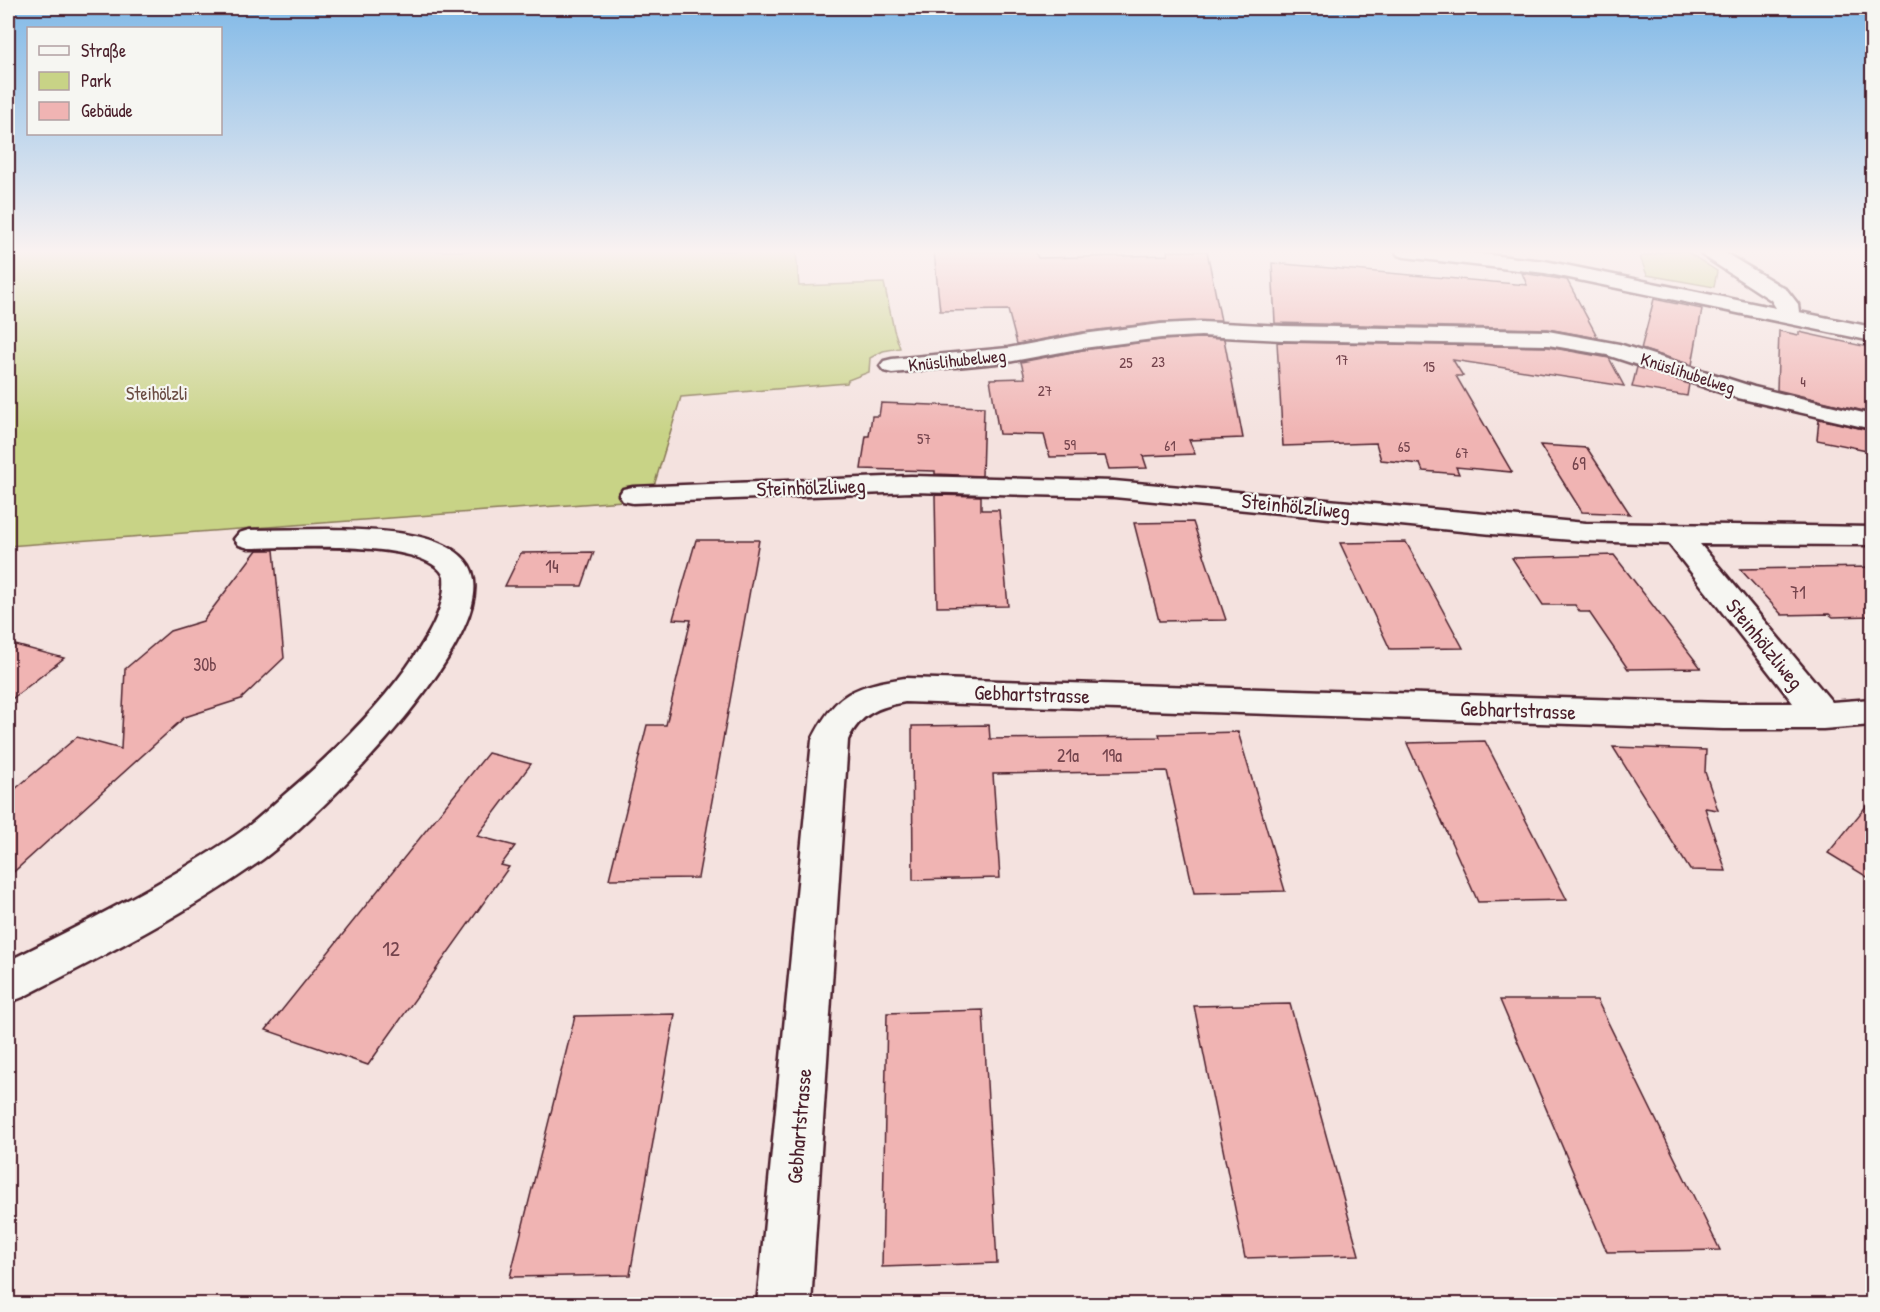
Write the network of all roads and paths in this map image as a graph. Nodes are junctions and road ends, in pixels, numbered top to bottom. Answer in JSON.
{"nodes":[{"id":1,"x":1769,"y":312,"type":"edge"},
{"id":2,"x":1788,"y":312,"type":"edge"},
{"id":3,"x":1788,"y":316,"type":"junction"},
{"id":4,"x":1872,"y":334,"type":"edge"},
{"id":5,"x":892,"y":366,"type":"dead end"},
{"id":6,"x":1872,"y":422,"type":"edge"},
{"id":7,"x":633,"y":495,"type":"dead end"},
{"id":8,"x":1677,"y":535,"type":"junction"},
{"id":9,"x":1872,"y":536,"type":"edge"},
{"id":10,"x":249,"y":538,"type":"dead end"},
{"id":11,"x":1872,"y":712,"type":"edge"},
{"id":12,"x":1823,"y":716,"type":"junction"},
{"id":13,"x":8,"y":983,"type":"edge"},
{"id":14,"x":784,"y":1305,"type":"edge"}],
"edges":[{"from":1,"to":3,"type":"street"},
{"from":2,"to":3,"type":"street"},
{"from":3,"to":4,"type":"street"},
{"from":5,"to":6,"type":"street","name":"Knüslihubelweg"},
{"from":7,"to":8,"type":"street","name":"Steinhölzliweg"},
{"from":8,"to":9,"type":"street"},
{"from":8,"to":12,"type":"street","name":"Steinhölzliweg"},
{"from":10,"to":13,"type":"street"},
{"from":11,"to":12,"type":"street"},
{"from":12,"to":14,"type":"street","name":"Gebhartstrasse"}]}
